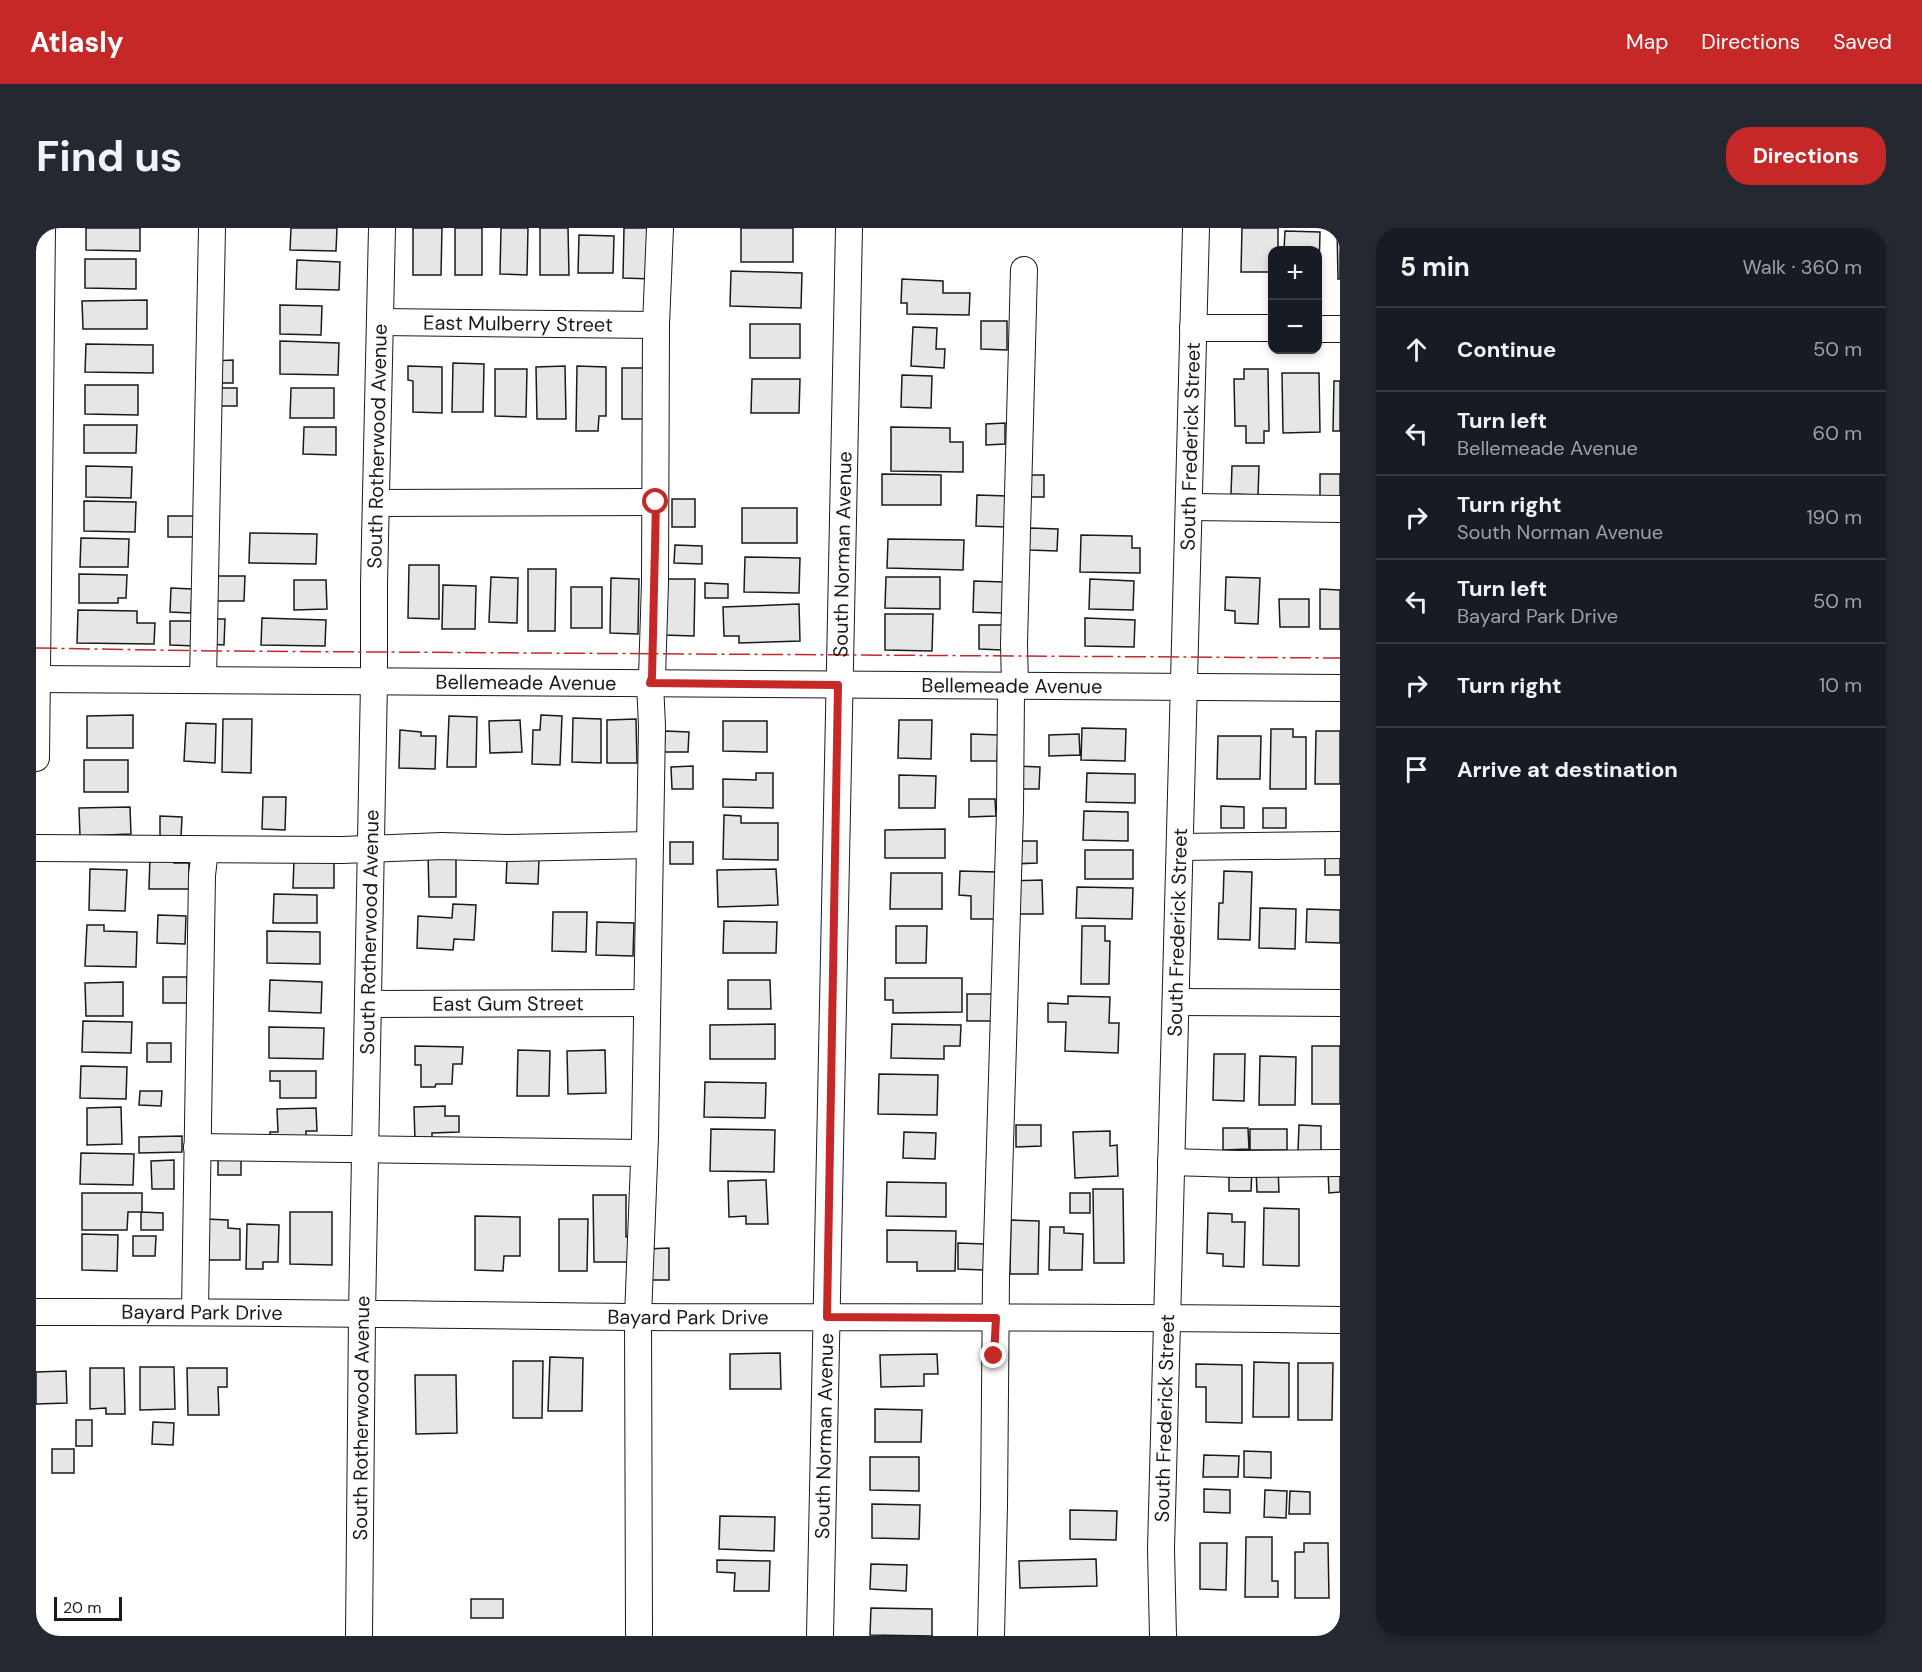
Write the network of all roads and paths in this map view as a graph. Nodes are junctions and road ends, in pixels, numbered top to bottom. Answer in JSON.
{"nodes":[{"id":1,"x":42,"y":228,"type":"edge"},
{"id":2,"x":212,"y":228,"type":"edge"},
{"id":3,"x":382,"y":228,"type":"edge"},
{"id":4,"x":660,"y":228,"type":"edge"},
{"id":5,"x":849,"y":228,"type":"edge"},
{"id":6,"x":1196,"y":228,"type":"edge"},
{"id":7,"x":1024,"y":270,"type":"dead end"},
{"id":8,"x":380,"y":322,"type":"junction"},
{"id":9,"x":656,"y":325,"type":"junction"},
{"id":10,"x":1193,"y":328,"type":"junction"},
{"id":11,"x":1268,"y":328,"type":"edge"},
{"id":12,"x":1322,"y":328,"type":"edge"},
{"id":13,"x":1340,"y":329,"type":"edge"},
{"id":14,"x":656,"y":502,"type":"junction"},
{"id":15,"x":376,"y":503,"type":"junction"},
{"id":16,"x":1189,"y":507,"type":"junction"},
{"id":17,"x":1340,"y":509,"type":"edge"},
{"id":18,"x":37,"y":679,"type":"edge"},
{"id":19,"x":203,"y":680,"type":"junction"},
{"id":20,"x":374,"y":681,"type":"junction"},
{"id":21,"x":650,"y":683,"type":"junction"},
{"id":22,"x":838,"y":685,"type":"junction"},
{"id":23,"x":1015,"y":686,"type":"junction"},
{"id":24,"x":1184,"y":687,"type":"junction"},
{"id":25,"x":1340,"y":688,"type":"edge"},
{"id":26,"x":36,"y":758,"type":"edge"},
{"id":27,"x":650,"y":845,"type":"junction"},
{"id":28,"x":1340,"y":845,"type":"edge"},
{"id":29,"x":1180,"y":847,"type":"junction"},
{"id":30,"x":36,"y":848,"type":"edge"},
{"id":31,"x":205,"y":849,"type":"junction"},
{"id":32,"x":370,"y":849,"type":"junction"},
{"id":33,"x":1176,"y":1002,"type":"junction"},
{"id":34,"x":648,"y":1003,"type":"junction"},
{"id":35,"x":368,"y":1004,"type":"junction"},
{"id":36,"x":1340,"y":1004,"type":"edge"},
{"id":37,"x":197,"y":1147,"type":"junction"},
{"id":38,"x":365,"y":1149,"type":"junction"},
{"id":39,"x":644,"y":1153,"type":"junction"},
{"id":40,"x":1171,"y":1162,"type":"junction"},
{"id":41,"x":1340,"y":1163,"type":"edge"},
{"id":42,"x":195,"y":1311,"type":"junction"},
{"id":43,"x":36,"y":1312,"type":"edge"},
{"id":44,"x":362,"y":1314,"type":"junction"},
{"id":45,"x":638,"y":1317,"type":"junction"},
{"id":46,"x":827,"y":1317,"type":"junction"},
{"id":47,"x":1167,"y":1317,"type":"junction"},
{"id":48,"x":996,"y":1318,"type":"junction"},
{"id":49,"x":1340,"y":1320,"type":"edge"},
{"id":50,"x":639,"y":1633,"type":"dead end"},
{"id":51,"x":358,"y":1636,"type":"edge"},
{"id":52,"x":820,"y":1636,"type":"edge"},
{"id":53,"x":991,"y":1636,"type":"edge"},
{"id":54,"x":1163,"y":1636,"type":"edge"}],
"edges":[{"from":1,"to":18,"type":"street"},
{"from":2,"to":19,"type":"street"},
{"from":3,"to":8,"type":"street","name":"South Rotherwood Avenue"},
{"from":4,"to":9,"type":"street"},
{"from":5,"to":22,"type":"street","name":"South Norman Avenue"},
{"from":6,"to":10,"type":"street","name":"South Frederick Street"},
{"from":7,"to":23,"type":"street"},
{"from":8,"to":9,"type":"street","name":"East Mulberry Street"},
{"from":8,"to":15,"type":"street","name":"South Rotherwood Avenue"},
{"from":9,"to":14,"type":"street"},
{"from":10,"to":11,"type":"street"},
{"from":10,"to":16,"type":"street","name":"South Frederick Street"},
{"from":12,"to":13,"type":"street"},
{"from":14,"to":15,"type":"street"},
{"from":14,"to":21,"type":"street"},
{"from":15,"to":20,"type":"street","name":"South Rotherwood Avenue"},
{"from":16,"to":17,"type":"street"},
{"from":16,"to":24,"type":"street","name":"South Frederick Street"},
{"from":18,"to":19,"type":"street","name":"Bellemeade Avenue"},
{"from":18,"to":26,"type":"street"},
{"from":19,"to":20,"type":"street","name":"Bellemeade Avenue"},
{"from":20,"to":21,"type":"street","name":"Bellemeade Avenue"},
{"from":20,"to":32,"type":"street","name":"South Rotherwood Avenue"},
{"from":21,"to":22,"type":"street","name":"Bellemeade Avenue"},
{"from":21,"to":27,"type":"street"},
{"from":22,"to":23,"type":"street","name":"Bellemeade Avenue"},
{"from":22,"to":46,"type":"street","name":"South Norman Avenue"},
{"from":23,"to":24,"type":"street","name":"Bellemeade Avenue"},
{"from":23,"to":48,"type":"street"},
{"from":24,"to":25,"type":"street","name":"Bellemeade Avenue"},
{"from":24,"to":29,"type":"street","name":"South Frederick Street"},
{"from":27,"to":32,"type":"street"},
{"from":27,"to":34,"type":"street"},
{"from":28,"to":29,"type":"street"},
{"from":29,"to":33,"type":"street","name":"South Frederick Street"},
{"from":30,"to":31,"type":"street"},
{"from":31,"to":32,"type":"street"},
{"from":31,"to":37,"type":"street"},
{"from":32,"to":35,"type":"street","name":"South Rotherwood Avenue"},
{"from":33,"to":36,"type":"street"},
{"from":33,"to":40,"type":"street","name":"South Frederick Street"},
{"from":34,"to":35,"type":"street","name":"East Gum Street"},
{"from":34,"to":39,"type":"street"},
{"from":35,"to":38,"type":"street","name":"South Rotherwood Avenue"},
{"from":37,"to":38,"type":"street"},
{"from":37,"to":42,"type":"street"},
{"from":38,"to":39,"type":"street"},
{"from":38,"to":44,"type":"street","name":"South Rotherwood Avenue"},
{"from":39,"to":45,"type":"street"},
{"from":40,"to":41,"type":"street"},
{"from":40,"to":47,"type":"street","name":"South Frederick Street"},
{"from":42,"to":43,"type":"street","name":"Bayard Park Drive"},
{"from":42,"to":44,"type":"street","name":"Bayard Park Drive"},
{"from":44,"to":45,"type":"street","name":"Bayard Park Drive"},
{"from":44,"to":51,"type":"street","name":"South Rotherwood Avenue"},
{"from":45,"to":46,"type":"street","name":"Bayard Park Drive"},
{"from":45,"to":50,"type":"street"},
{"from":46,"to":48,"type":"street","name":"Bayard Park Drive"},
{"from":46,"to":52,"type":"street","name":"South Norman Avenue"},
{"from":47,"to":48,"type":"street","name":"Bayard Park Drive"},
{"from":47,"to":49,"type":"street","name":"Bayard Park Drive"},
{"from":47,"to":54,"type":"street","name":"South Frederick Street"},
{"from":48,"to":53,"type":"street"}]}
